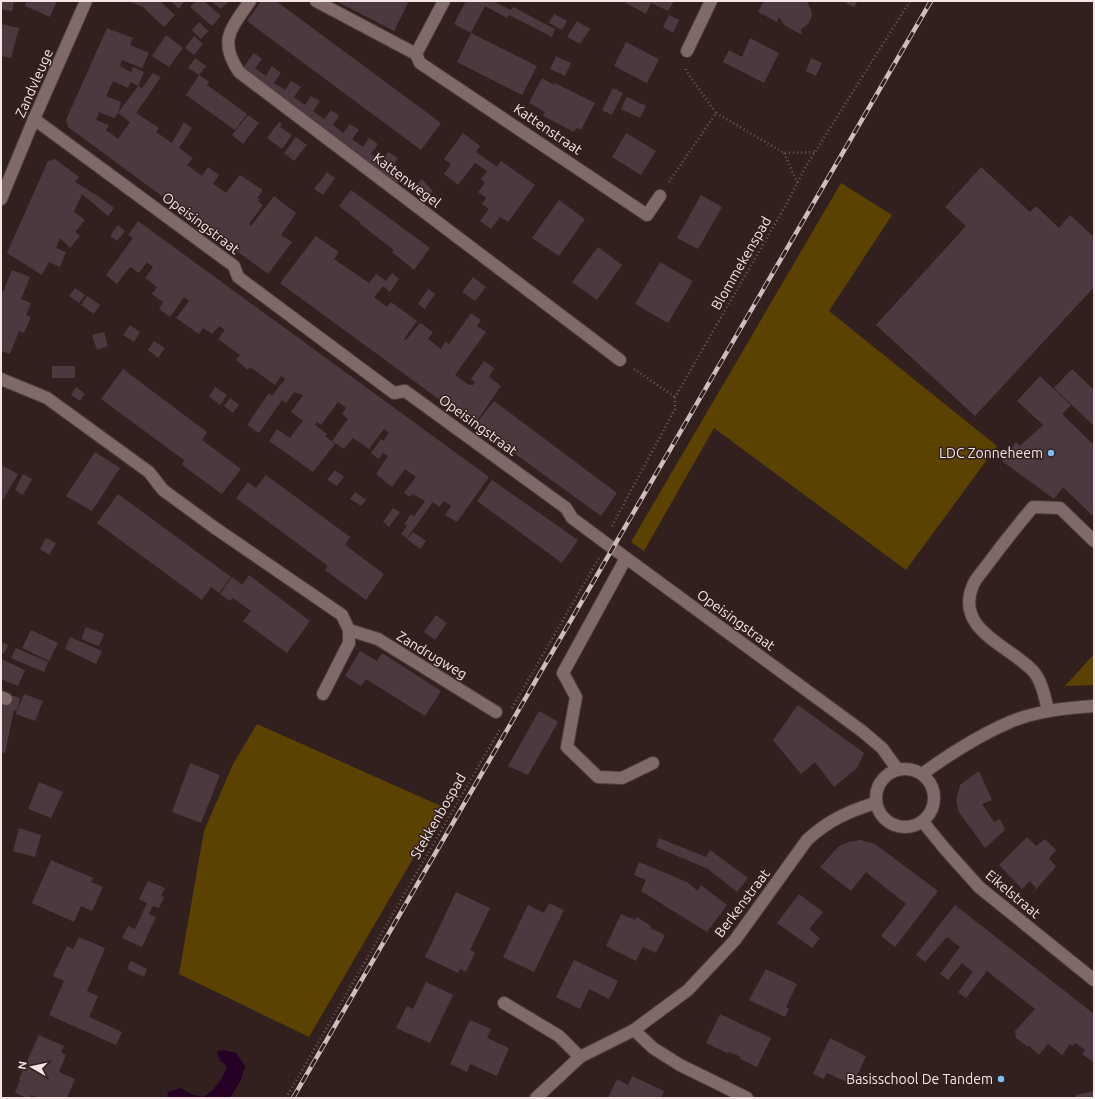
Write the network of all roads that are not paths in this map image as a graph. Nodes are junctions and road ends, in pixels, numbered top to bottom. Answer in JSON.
{"nodes":[{"id":1,"x":86,"y":1,"type":"edge"},
{"id":2,"x":250,"y":1,"type":"edge"},
{"id":3,"x":316,"y":1,"type":"edge"},
{"id":4,"x":444,"y":1,"type":"edge"},
{"id":5,"x":711,"y":1,"type":"edge"},
{"id":6,"x":687,"y":51,"type":"road end"},
{"id":7,"x":416,"y":54,"type":"junction"},
{"id":8,"x":34,"y":119,"type":"junction"},
{"id":9,"x":660,"y":196,"type":"road end"},
{"id":10,"x":1,"y":199,"type":"edge"},
{"id":11,"x":620,"y":360,"type":"road end"},
{"id":12,"x":1,"y":379,"type":"edge"},
{"id":13,"x":1094,"y":541,"type":"edge"},
{"id":14,"x":626,"y":558,"type":"junction"},
{"id":15,"x":350,"y":630,"type":"junction"},
{"id":16,"x":323,"y":694,"type":"dead end"},
{"id":17,"x":1094,"y":706,"type":"edge"},
{"id":18,"x":1048,"y":710,"type":"junction"},
{"id":19,"x":496,"y":712,"type":"dead end"},
{"id":20,"x":653,"y":763,"type":"dead end"},
{"id":21,"x":898,"y":770,"type":"junction"},
{"id":22,"x":922,"y":774,"type":"junction"},
{"id":23,"x":875,"y":803,"type":"junction"},
{"id":24,"x":923,"y":822,"type":"junction"},
{"id":25,"x":1094,"y":980,"type":"edge"},
{"id":26,"x":504,"y":1003,"type":"dead end"},
{"id":27,"x":634,"y":1030,"type":"junction"},
{"id":28,"x":580,"y":1057,"type":"junction"},
{"id":29,"x":536,"y":1098,"type":"edge"},
{"id":30,"x":747,"y":1098,"type":"edge"}],
"edges":[{"from":1,"to":8,"type":"street","name":"Zandvleuge"},
{"from":2,"to":11,"type":"street","name":"Kattenwegel"},
{"from":3,"to":7,"type":"street","name":"Kattenstraat"},
{"from":4,"to":7,"type":"street"},
{"from":5,"to":6,"type":"street"},
{"from":7,"to":9,"type":"street","name":"Kattenstraat"},
{"from":8,"to":10,"type":"street","name":"Zandvleuge"},
{"from":8,"to":14,"type":"street","name":"Opeisingstraat"},
{"from":12,"to":15,"type":"street"},
{"from":13,"to":18,"type":"street"},
{"from":14,"to":20,"type":"street"},
{"from":14,"to":21,"type":"street","name":"Opeisingstraat"},
{"from":15,"to":16,"type":"street"},
{"from":15,"to":19,"type":"street","name":"Zandrugweg"},
{"from":17,"to":18,"type":"street"},
{"from":18,"to":22,"type":"street"},
{"from":21,"to":22,"type":"street"},
{"from":21,"to":23,"type":"street"},
{"from":22,"to":24,"type":"street"},
{"from":23,"to":24,"type":"street"},
{"from":23,"to":27,"type":"street","name":"Berkenstraat"},
{"from":24,"to":25,"type":"street","name":"Eikelstraat"},
{"from":26,"to":28,"type":"street"},
{"from":27,"to":28,"type":"street","name":"Berkenstraat"},
{"from":27,"to":30,"type":"street"},
{"from":28,"to":29,"type":"street","name":"Berkenstraat"}]}
